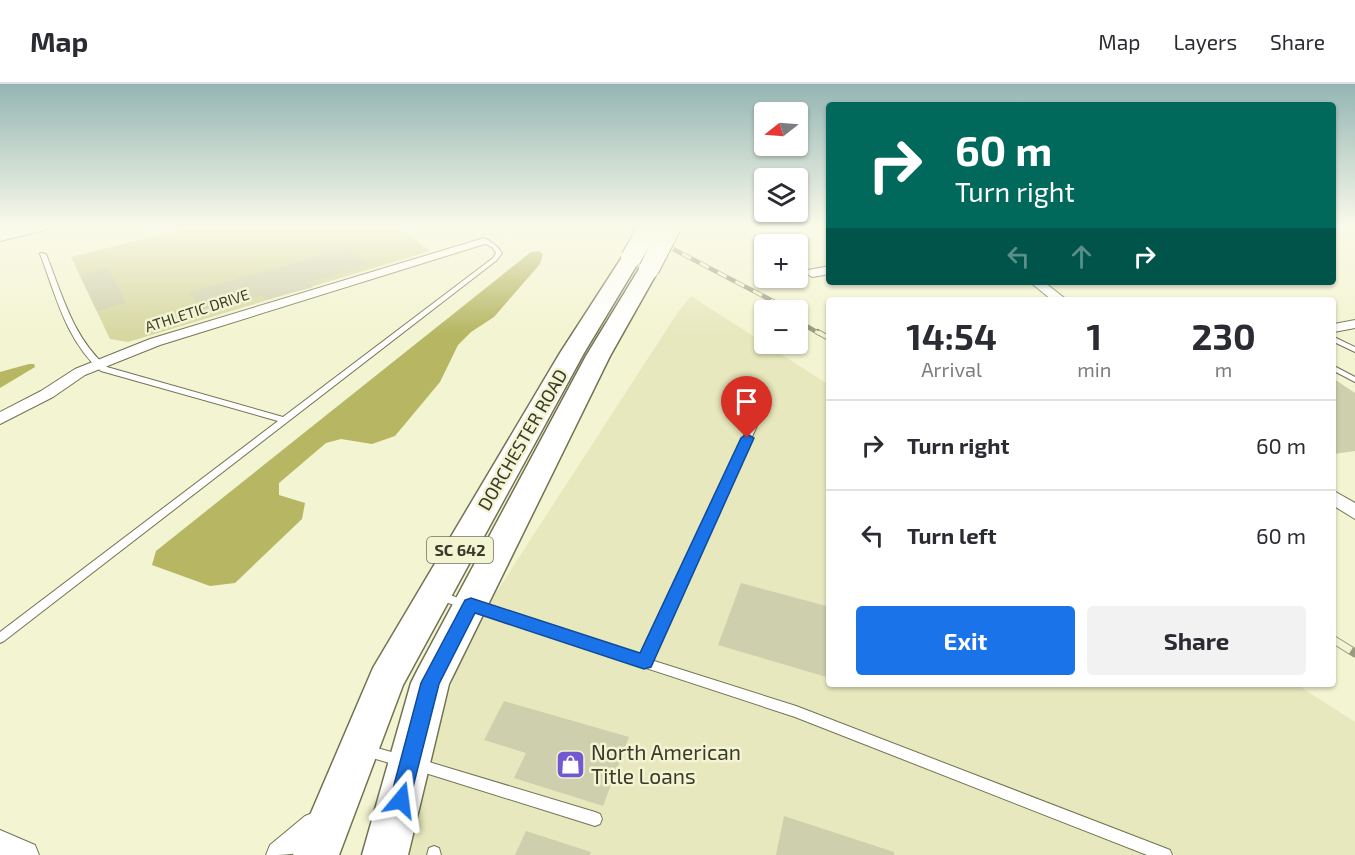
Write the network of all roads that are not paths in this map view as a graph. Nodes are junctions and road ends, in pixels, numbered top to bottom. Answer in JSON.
{"nodes":[{"id":1,"x":46,"y":262,"type":"edge"},
{"id":2,"x":415,"y":262,"type":"edge"},
{"id":3,"x":491,"y":262,"type":"edge"},
{"id":4,"x":640,"y":263,"type":"joint"},
{"id":5,"x":826,"y":271,"type":"edge"},
{"id":6,"x":812,"y":273,"type":"dead end"},
{"id":7,"x":1040,"y":285,"type":"edge"},
{"id":8,"x":1056,"y":297,"type":"edge"},
{"id":9,"x":1355,"y":324,"type":"edge"},
{"id":10,"x":1336,"y":328,"type":"edge"},
{"id":11,"x":1336,"y":340,"type":"edge"},
{"id":12,"x":1355,"y":350,"type":"edge"},
{"id":13,"x":96,"y":364,"type":"junction"},
{"id":14,"x":1336,"y":369,"type":"edge"},
{"id":15,"x":1355,"y":380,"type":"edge"},
{"id":16,"x":766,"y":397,"type":"dead end"},
{"id":17,"x":0,"y":418,"type":"edge"},
{"id":18,"x":284,"y":420,"type":"junction"},
{"id":19,"x":1336,"y":498,"type":"edge"},
{"id":20,"x":1355,"y":512,"type":"edge"},
{"id":21,"x":434,"y":595,"type":"junction"},
{"id":22,"x":471,"y":604,"type":"junction"},
{"id":23,"x":0,"y":638,"type":"edge"},
{"id":24,"x":644,"y":662,"type":"junction"},
{"id":25,"x":358,"y":749,"type":"junction"},
{"id":26,"x":411,"y":762,"type":"junction"},
{"id":27,"x":335,"y":806,"type":"junction"},
{"id":28,"x":595,"y":819,"type":"dead end"},
{"id":29,"x":0,"y":844,"type":"edge"},
{"id":30,"x":25,"y":855,"type":"edge"},
{"id":31,"x":280,"y":855,"type":"edge"},
{"id":32,"x":316,"y":855,"type":"edge"},
{"id":33,"x":385,"y":855,"type":"edge"},
{"id":34,"x":1165,"y":855,"type":"edge"}],
"edges":[{"from":1,"to":13,"type":"lane"},
{"from":2,"to":13,"type":"street","name":"ATHLETIC DRIVE"},
{"from":3,"to":18,"type":"lane"},
{"from":4,"to":21,"type":"main road","name":"DORCHESTER ROAD","number":"SC 642"},
{"from":4,"to":22,"type":"main road","name":"DORCHESTER ROAD","number":"SC 642"},
{"from":5,"to":6,"type":"street"},
{"from":7,"to":8,"type":"street"},
{"from":9,"to":10,"type":"street"},
{"from":11,"to":12,"type":"lane"},
{"from":13,"to":17,"type":"street","name":"ATHLETIC DRIVE"},
{"from":13,"to":18,"type":"lane"},
{"from":14,"to":15,"type":"lane"},
{"from":16,"to":24,"type":"lane"},
{"from":18,"to":23,"type":"lane"},
{"from":19,"to":20,"type":"street"},
{"from":21,"to":22,"type":"lane"},
{"from":21,"to":25,"type":"main road","name":"DORCHESTER ROAD","number":"SC 642"},
{"from":22,"to":24,"type":"lane"},
{"from":22,"to":26,"type":"main road","name":"DORCHESTER ROAD","number":"SC 642"},
{"from":24,"to":34,"type":"lane"},
{"from":25,"to":26,"type":"lane"},
{"from":25,"to":27,"type":"main road","name":"DORCHESTER ROAD","number":"SC 642"},
{"from":26,"to":28,"type":"lane"},
{"from":26,"to":33,"type":"main road","name":"DORCHESTER ROAD","number":"SC 642"},
{"from":27,"to":31,"type":"street"},
{"from":27,"to":32,"type":"main road","name":"DORCHESTER ROAD","number":"SC 642"},
{"from":29,"to":30,"type":"street"}]}
